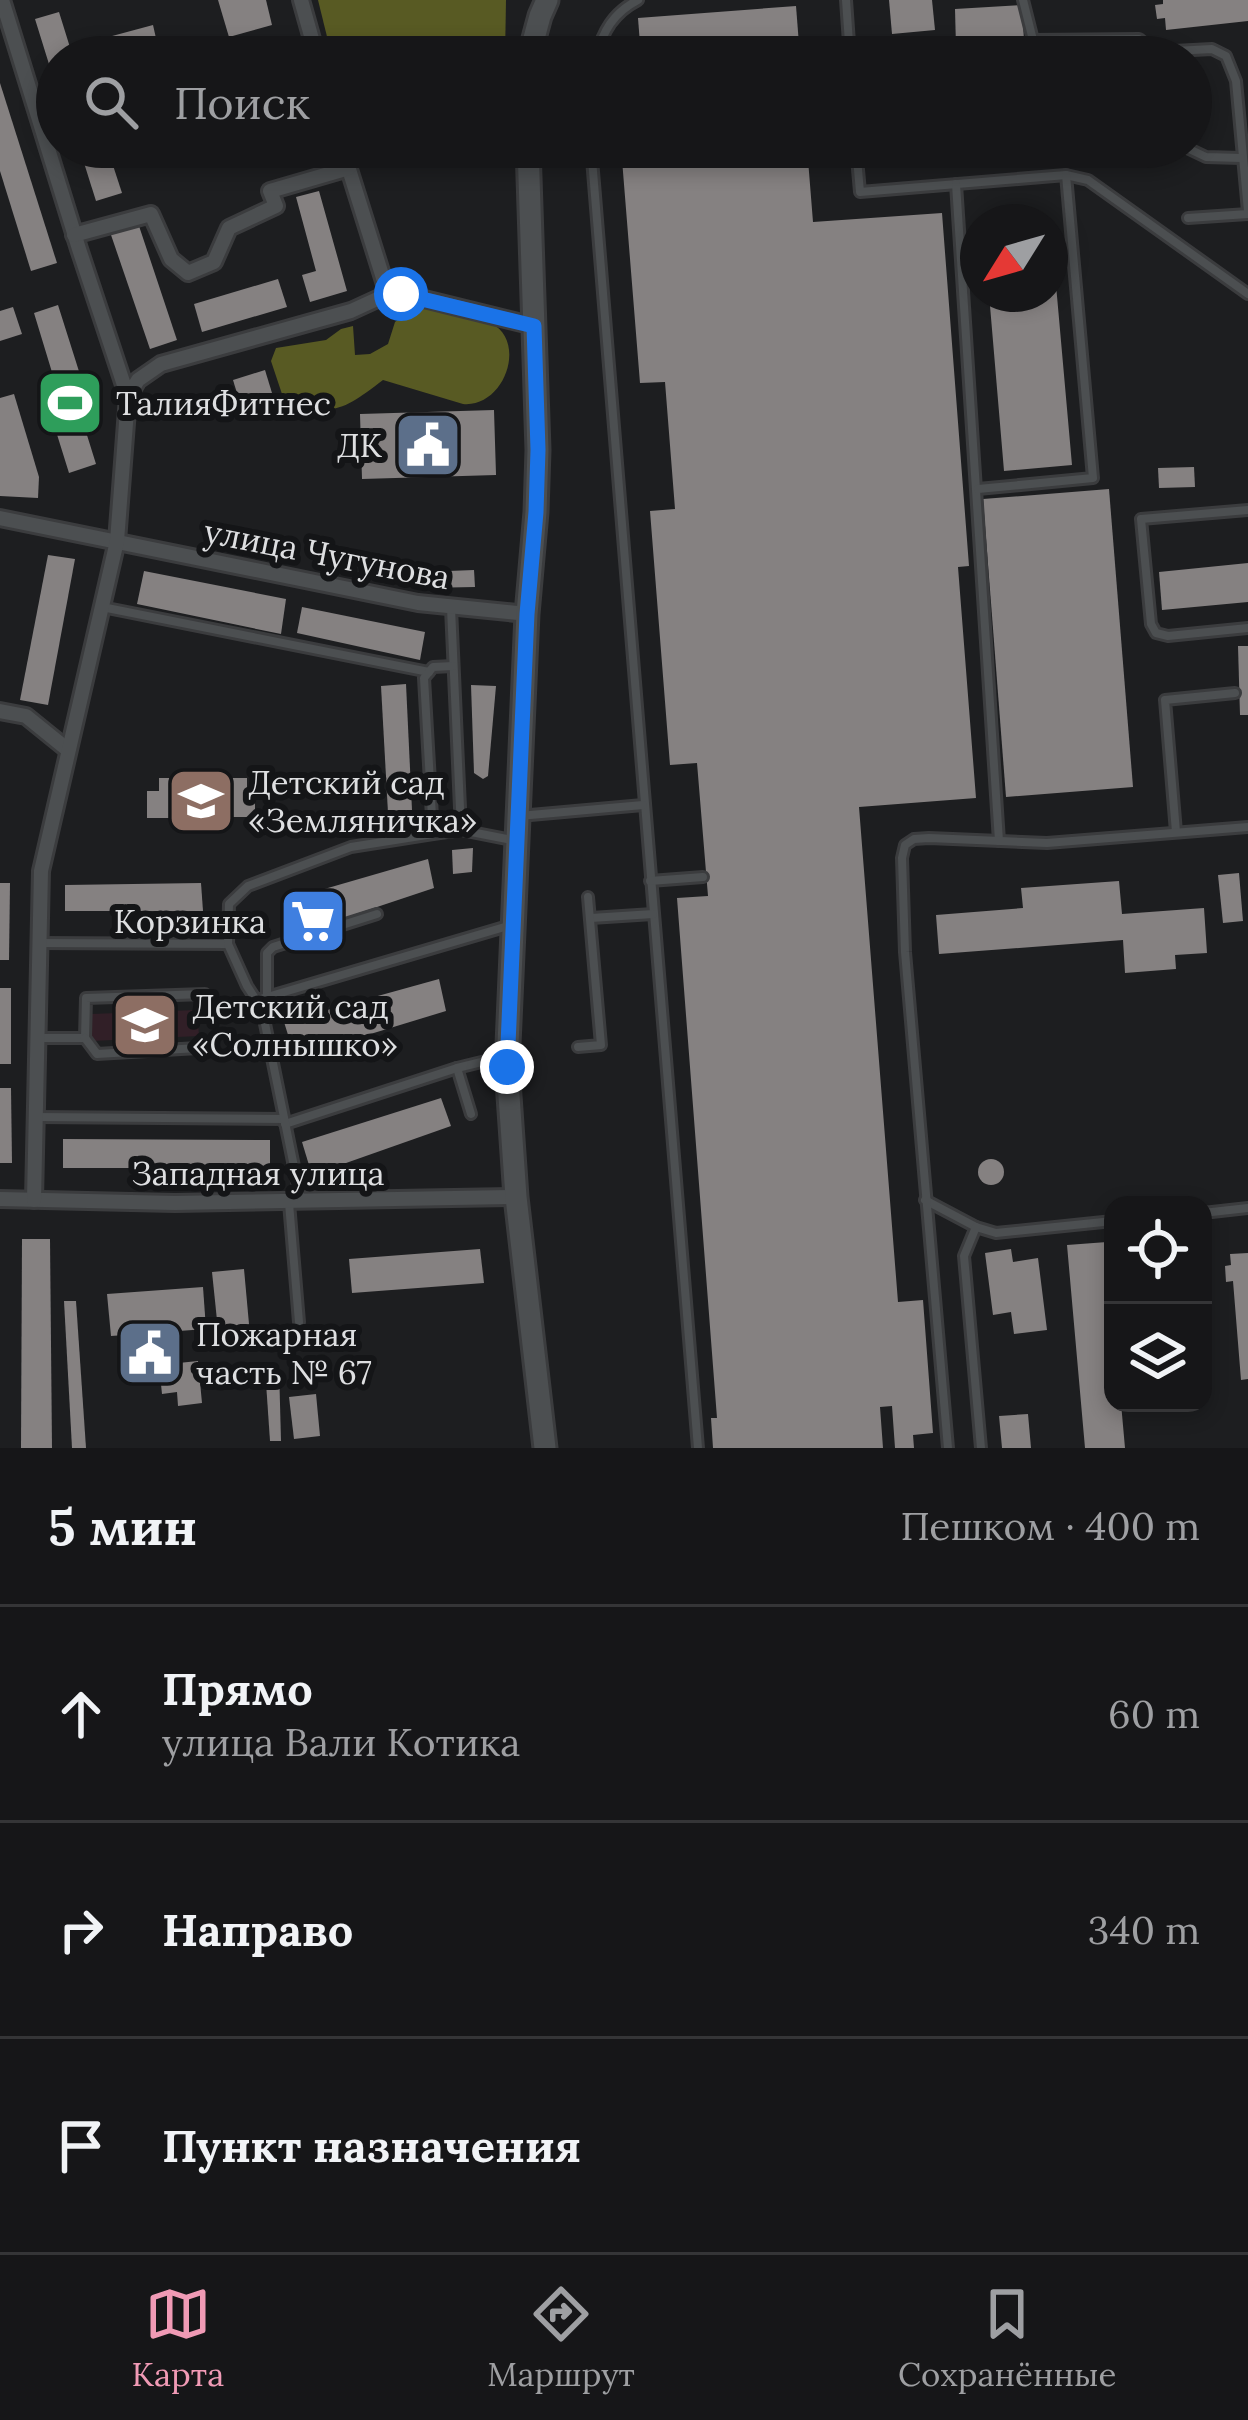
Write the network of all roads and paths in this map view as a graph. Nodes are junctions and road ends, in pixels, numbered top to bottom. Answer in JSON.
{"nodes":[{"id":1,"x":2,"y":0,"type":"edge"},
{"id":2,"x":301,"y":0,"type":"edge"},
{"id":3,"x":548,"y":0,"type":"edge"},
{"id":4,"x":638,"y":0,"type":"edge"},
{"id":5,"x":846,"y":0,"type":"edge"},
{"id":6,"x":1023,"y":0,"type":"edge"},
{"id":7,"x":310,"y":36,"type":"edge"},
{"id":8,"x":534,"y":36,"type":"edge"},
{"id":9,"x":601,"y":36,"type":"edge"},
{"id":10,"x":849,"y":36,"type":"edge"},
{"id":11,"x":1032,"y":36,"type":"edge"},
{"id":12,"x":1212,"y":49,"type":"edge"},
{"id":13,"x":36,"y":111,"type":"edge"},
{"id":14,"x":1212,"y":157,"type":"edge"},
{"id":15,"x":1241,"y":158,"type":"junction"},
{"id":16,"x":53,"y":168,"type":"edge"},
{"id":17,"x":349,"y":168,"type":"joint"},
{"id":18,"x":529,"y":168,"type":"edge"},
{"id":19,"x":593,"y":168,"type":"edge"},
{"id":20,"x":858,"y":168,"type":"edge"},
{"id":21,"x":1066,"y":175,"type":"junction"},
{"id":22,"x":956,"y":184,"type":"junction"},
{"id":23,"x":1248,"y":212,"type":"edge"},
{"id":24,"x":1188,"y":218,"type":"dead end"},
{"id":25,"x":74,"y":235,"type":"junction"},
{"id":26,"x":388,"y":294,"type":"junction"},
{"id":27,"x":1248,"y":294,"type":"edge"},
{"id":28,"x":534,"y":326,"type":"junction"},
{"id":29,"x":128,"y":397,"type":"junction"},
{"id":30,"x":978,"y":489,"type":"junction"},
{"id":31,"x":1248,"y":510,"type":"edge"},
{"id":32,"x":0,"y":518,"type":"edge"},
{"id":33,"x":117,"y":541,"type":"junction"},
{"id":34,"x":451,"y":606,"type":"junction"},
{"id":35,"x":101,"y":607,"type":"junction"},
{"id":36,"x":527,"y":614,"type":"junction"},
{"id":37,"x":1248,"y":628,"type":"edge"},
{"id":38,"x":454,"y":666,"type":"junction"},
{"id":39,"x":429,"y":672,"type":"junction"},
{"id":40,"x":1234,"y":694,"type":"dead end"},
{"id":41,"x":0,"y":711,"type":"edge"},
{"id":42,"x":68,"y":749,"type":"junction"},
{"id":43,"x":644,"y":806,"type":"junction"},
{"id":44,"x":519,"y":816,"type":"junction"},
{"id":45,"x":1248,"y":826,"type":"edge"},
{"id":46,"x":461,"y":830,"type":"junction"},
{"id":47,"x":1176,"y":832,"type":"junction"},
{"id":48,"x":433,"y":834,"type":"junction"},
{"id":49,"x":518,"y":841,"type":"junction"},
{"id":50,"x":999,"y":841,"type":"junction"},
{"id":51,"x":703,"y":877,"type":"dead end"},
{"id":52,"x":650,"y":881,"type":"junction"},
{"id":53,"x":588,"y":896,"type":"dead end"},
{"id":54,"x":377,"y":914,"type":"dead end"},
{"id":55,"x":652,"y":914,"type":"junction"},
{"id":56,"x":591,"y":918,"type":"junction"},
{"id":57,"x":514,"y":924,"type":"junction"},
{"id":58,"x":38,"y":943,"type":"junction"},
{"id":59,"x":227,"y":944,"type":"junction"},
{"id":60,"x":205,"y":994,"type":"dead end"},
{"id":61,"x":262,"y":999,"type":"junction"},
{"id":62,"x":85,"y":1037,"type":"junction"},
{"id":63,"x":37,"y":1038,"type":"junction"},
{"id":64,"x":578,"y":1046,"type":"dead end"},
{"id":65,"x":198,"y":1048,"type":"dead end"},
{"id":66,"x":508,"y":1055,"type":"junction"},
{"id":67,"x":457,"y":1068,"type":"junction"},
{"id":68,"x":471,"y":1114,"type":"dead end"},
{"id":69,"x":36,"y":1117,"type":"junction"},
{"id":70,"x":284,"y":1122,"type":"junction"},
{"id":71,"x":516,"y":1197,"type":"junction"},
{"id":72,"x":0,"y":1199,"type":"edge"},
{"id":73,"x":34,"y":1200,"type":"junction"},
{"id":74,"x":925,"y":1200,"type":"junction"},
{"id":75,"x":295,"y":1201,"type":"junction"},
{"id":76,"x":1248,"y":1208,"type":"edge"},
{"id":77,"x":1212,"y":1212,"type":"edge"},
{"id":78,"x":1104,"y":1222,"type":"edge"},
{"id":79,"x":976,"y":1227,"type":"junction"},
{"id":80,"x":299,"y":1322,"type":"dead end"},
{"id":81,"x":545,"y":1448,"type":"edge"},
{"id":82,"x":698,"y":1448,"type":"edge"},
{"id":83,"x":948,"y":1448,"type":"edge"},
{"id":84,"x":981,"y":1448,"type":"edge"}],
"edges":[{"from":1,"to":13,"type":"street"},
{"from":2,"to":7,"type":"street"},
{"from":3,"to":8,"type":"main road"},
{"from":4,"to":9,"type":"lane"},
{"from":5,"to":10,"type":"lane"},
{"from":6,"to":11,"type":"lane"},
{"from":12,"to":15,"type":"lane"},
{"from":14,"to":15,"type":"lane"},
{"from":15,"to":23,"type":"lane"},
{"from":16,"to":25,"type":"street"},
{"from":17,"to":25,"type":"street"},
{"from":17,"to":26,"type":"street"},
{"from":18,"to":28,"type":"main road"},
{"from":19,"to":43,"type":"lane"},
{"from":20,"to":22,"type":"lane"},
{"from":21,"to":22,"type":"lane"},
{"from":21,"to":27,"type":"lane"},
{"from":21,"to":30,"type":"lane"},
{"from":22,"to":30,"type":"lane"},
{"from":23,"to":24,"type":"lane"},
{"from":25,"to":29,"type":"street"},
{"from":26,"to":28,"type":"street"},
{"from":26,"to":29,"type":"street"},
{"from":28,"to":36,"type":"main road"},
{"from":29,"to":33,"type":"street"},
{"from":30,"to":50,"type":"lane"},
{"from":31,"to":37,"type":"lane"},
{"from":32,"to":33,"type":"street","name":"улица Чугунова"},
{"from":33,"to":34,"type":"street","name":"улица Чугунова"},
{"from":33,"to":35,"type":"street"},
{"from":34,"to":36,"type":"street","name":"улица Чугунова"},
{"from":34,"to":38,"type":"lane"},
{"from":35,"to":39,"type":"lane"},
{"from":35,"to":42,"type":"street"},
{"from":36,"to":44,"type":"main road"},
{"from":38,"to":39,"type":"lane"},
{"from":38,"to":46,"type":"lane"},
{"from":39,"to":48,"type":"lane"},
{"from":40,"to":47,"type":"lane"},
{"from":41,"to":42,"type":"street"},
{"from":42,"to":58,"type":"street"},
{"from":43,"to":44,"type":"lane"},
{"from":43,"to":52,"type":"lane"},
{"from":44,"to":49,"type":"main road"},
{"from":45,"to":47,"type":"lane"},
{"from":46,"to":48,"type":"lane"},
{"from":46,"to":49,"type":"lane"},
{"from":47,"to":50,"type":"lane"},
{"from":48,"to":59,"type":"lane"},
{"from":49,"to":57,"type":"main road"},
{"from":50,"to":74,"type":"lane"},
{"from":51,"to":52,"type":"lane"},
{"from":52,"to":55,"type":"lane"},
{"from":53,"to":56,"type":"lane"},
{"from":54,"to":61,"type":"lane"},
{"from":55,"to":56,"type":"lane"},
{"from":55,"to":82,"type":"lane"},
{"from":56,"to":64,"type":"lane"},
{"from":57,"to":61,"type":"lane"},
{"from":57,"to":66,"type":"main road"},
{"from":58,"to":59,"type":"lane"},
{"from":58,"to":63,"type":"street"},
{"from":59,"to":61,"type":"lane"},
{"from":60,"to":62,"type":"lane"},
{"from":61,"to":70,"type":"lane"},
{"from":62,"to":63,"type":"lane"},
{"from":62,"to":65,"type":"lane"},
{"from":63,"to":69,"type":"street"},
{"from":66,"to":67,"type":"lane"},
{"from":66,"to":71,"type":"main road"},
{"from":67,"to":68,"type":"lane"},
{"from":67,"to":70,"type":"lane"},
{"from":69,"to":70,"type":"lane"},
{"from":69,"to":73,"type":"street"},
{"from":70,"to":75,"type":"lane"},
{"from":71,"to":75,"type":"street","name":"Западная улица"},
{"from":71,"to":81,"type":"main road"},
{"from":72,"to":73,"type":"street","name":"Западная улица"},
{"from":73,"to":75,"type":"street","name":"Западная улица"},
{"from":74,"to":79,"type":"lane"},
{"from":74,"to":83,"type":"lane"},
{"from":75,"to":80,"type":"lane"},
{"from":76,"to":77,"type":"lane"},
{"from":78,"to":79,"type":"lane"},
{"from":79,"to":84,"type":"lane"}]}
